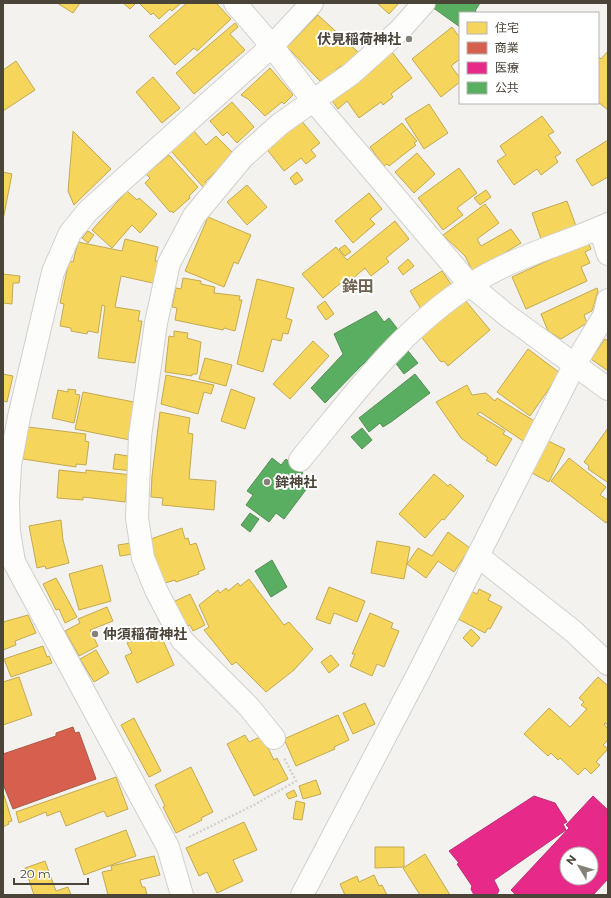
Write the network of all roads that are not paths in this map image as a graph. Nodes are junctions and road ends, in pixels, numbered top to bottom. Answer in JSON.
{"nodes":[{"id":1,"x":235,"y":3,"type":"edge"},
{"id":2,"x":312,"y":3,"type":"edge"},
{"id":3,"x":424,"y":3,"type":"edge"},
{"id":4,"x":272,"y":46,"type":"junction"},
{"id":5,"x":312,"y":100,"type":"junction"},
{"id":6,"x":604,"y":226,"type":"edge"},
{"id":7,"x":608,"y":254,"type":"edge"},
{"id":8,"x":470,"y":285,"type":"junction"},
{"id":9,"x":608,"y":300,"type":"edge"},
{"id":10,"x":575,"y":364,"type":"junction"},
{"id":11,"x":608,"y":389,"type":"edge"},
{"id":12,"x":11,"y":414,"type":"edge"},
{"id":13,"x":300,"y":460,"type":"dead end"},
{"id":14,"x":478,"y":556,"type":"junction"},
{"id":15,"x":608,"y":664,"type":"edge"},
{"id":16,"x":274,"y":738,"type":"road end"},
{"id":17,"x":182,"y":895,"type":"edge"},
{"id":18,"x":302,"y":895,"type":"edge"}],
"edges":[{"from":1,"to":4,"type":"street"},
{"from":2,"to":4,"type":"street"},
{"from":3,"to":5,"type":"street"},
{"from":4,"to":5,"type":"street"},
{"from":4,"to":12,"type":"street"},
{"from":5,"to":8,"type":"street"},
{"from":5,"to":16,"type":"street"},
{"from":6,"to":7,"type":"street"},
{"from":6,"to":8,"type":"street"},
{"from":8,"to":10,"type":"street"},
{"from":8,"to":13,"type":"street"},
{"from":9,"to":10,"type":"street"},
{"from":10,"to":11,"type":"street"},
{"from":10,"to":14,"type":"street"},
{"from":12,"to":17,"type":"street"},
{"from":14,"to":15,"type":"street"},
{"from":14,"to":18,"type":"street"}]}
